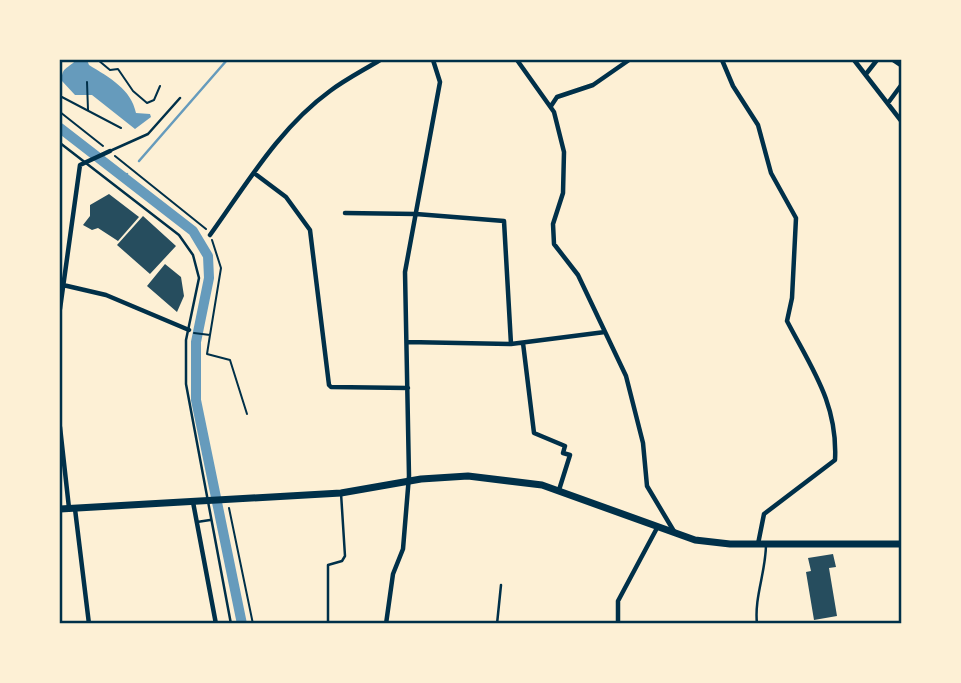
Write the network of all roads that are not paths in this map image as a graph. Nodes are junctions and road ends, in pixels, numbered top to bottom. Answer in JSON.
{"nodes":[{"id":1,"x":380,"y":60,"type":"edge"},
{"id":2,"x":433,"y":60,"type":"edge"},
{"id":3,"x":517,"y":60,"type":"edge"},
{"id":4,"x":629,"y":60,"type":"edge"},
{"id":5,"x":722,"y":60,"type":"edge"},
{"id":6,"x":855,"y":60,"type":"edge"},
{"id":7,"x":877,"y":60,"type":"edge"},
{"id":8,"x":893,"y":60,"type":"edge"},
{"id":9,"x":901,"y":66,"type":"edge"},
{"id":10,"x":866,"y":74,"type":"junction"},
{"id":11,"x":901,"y":84,"type":"edge"},
{"id":12,"x":180,"y":98,"type":"dead end"},
{"id":13,"x":888,"y":103,"type":"junction"},
{"id":14,"x":551,"y":106,"type":"junction"},
{"id":15,"x":901,"y":122,"type":"edge"},
{"id":16,"x":60,"y":143,"type":"edge"},
{"id":17,"x":110,"y":151,"type":"joint"},
{"id":18,"x":84,"y":161,"type":"junction"},
{"id":19,"x":254,"y":173,"type":"junction"},
{"id":20,"x":345,"y":213,"type":"dead end"},
{"id":21,"x":416,"y":214,"type":"junction"},
{"id":22,"x":210,"y":235,"type":"road end"},
{"id":23,"x":63,"y":285,"type":"junction"},
{"id":24,"x":60,"y":309,"type":"edge"},
{"id":25,"x":190,"y":331,"type":"junction"},
{"id":26,"x":605,"y":331,"type":"junction"},
{"id":27,"x":407,"y":342,"type":"junction"},
{"id":28,"x":523,"y":342,"type":"junction"},
{"id":29,"x":511,"y":344,"type":"junction"},
{"id":30,"x":408,"y":388,"type":"junction"},
{"id":31,"x":60,"y":427,"type":"edge"},
{"id":32,"x":409,"y":481,"type":"junction"},
{"id":33,"x":559,"y":490,"type":"junction"},
{"id":34,"x":341,"y":494,"type":"junction"},
{"id":35,"x":208,"y":501,"type":"junction"},
{"id":36,"x":193,"y":502,"type":"junction"},
{"id":37,"x":60,"y":509,"type":"edge"},
{"id":38,"x":72,"y":509,"type":"junction"},
{"id":39,"x":209,"y":520,"type":"junction"},
{"id":40,"x":197,"y":522,"type":"junction"},
{"id":41,"x":657,"y":528,"type":"junction"},
{"id":42,"x":676,"y":534,"type":"junction"},
{"id":43,"x":762,"y":544,"type":"junction"},
{"id":44,"x":901,"y":544,"type":"edge"},
{"id":45,"x":501,"y":585,"type":"dead end"},
{"id":46,"x":89,"y":624,"type":"edge"},
{"id":47,"x":216,"y":624,"type":"edge"},
{"id":48,"x":231,"y":624,"type":"edge"},
{"id":49,"x":328,"y":624,"type":"edge"},
{"id":50,"x":386,"y":624,"type":"edge"},
{"id":51,"x":496,"y":624,"type":"edge"},
{"id":52,"x":618,"y":624,"type":"edge"},
{"id":53,"x":757,"y":624,"type":"edge"}],
"edges":[{"from":1,"to":19,"type":"street"},
{"from":2,"to":21,"type":"street"},
{"from":3,"to":14,"type":"street"},
{"from":4,"to":14,"type":"street"},
{"from":5,"to":43,"type":"street"},
{"from":6,"to":10,"type":"street"},
{"from":7,"to":10,"type":"street"},
{"from":8,"to":9,"type":"street"},
{"from":10,"to":13,"type":"street"},
{"from":11,"to":13,"type":"street"},
{"from":12,"to":17,"type":"lane"},
{"from":13,"to":15,"type":"street"},
{"from":14,"to":26,"type":"street"},
{"from":16,"to":18,"type":"lane"},
{"from":17,"to":18,"type":"street"},
{"from":18,"to":23,"type":"street"},
{"from":18,"to":25,"type":"lane"},
{"from":19,"to":22,"type":"street"},
{"from":19,"to":30,"type":"street"},
{"from":20,"to":21,"type":"street"},
{"from":21,"to":27,"type":"street"},
{"from":21,"to":29,"type":"street"},
{"from":23,"to":24,"type":"street"},
{"from":23,"to":25,"type":"street"},
{"from":25,"to":35,"type":"lane"},
{"from":26,"to":28,"type":"street"},
{"from":26,"to":42,"type":"street"},
{"from":27,"to":29,"type":"street"},
{"from":27,"to":30,"type":"street"},
{"from":28,"to":29,"type":"street"},
{"from":28,"to":33,"type":"street"},
{"from":30,"to":32,"type":"street"},
{"from":31,"to":38,"type":"street"},
{"from":32,"to":33,"type":"highway"},
{"from":32,"to":34,"type":"highway"},
{"from":32,"to":50,"type":"street"},
{"from":33,"to":41,"type":"highway"},
{"from":34,"to":35,"type":"highway"},
{"from":34,"to":49,"type":"lane"},
{"from":35,"to":36,"type":"highway"},
{"from":35,"to":39,"type":"lane"},
{"from":36,"to":38,"type":"highway"},
{"from":36,"to":40,"type":"street"},
{"from":37,"to":38,"type":"highway"},
{"from":38,"to":46,"type":"street"},
{"from":39,"to":40,"type":"lane"},
{"from":39,"to":48,"type":"lane"},
{"from":40,"to":47,"type":"street"},
{"from":41,"to":42,"type":"highway"},
{"from":41,"to":52,"type":"street"},
{"from":42,"to":43,"type":"highway"},
{"from":43,"to":44,"type":"highway"},
{"from":43,"to":53,"type":"lane"},
{"from":45,"to":51,"type":"lane"}]}
